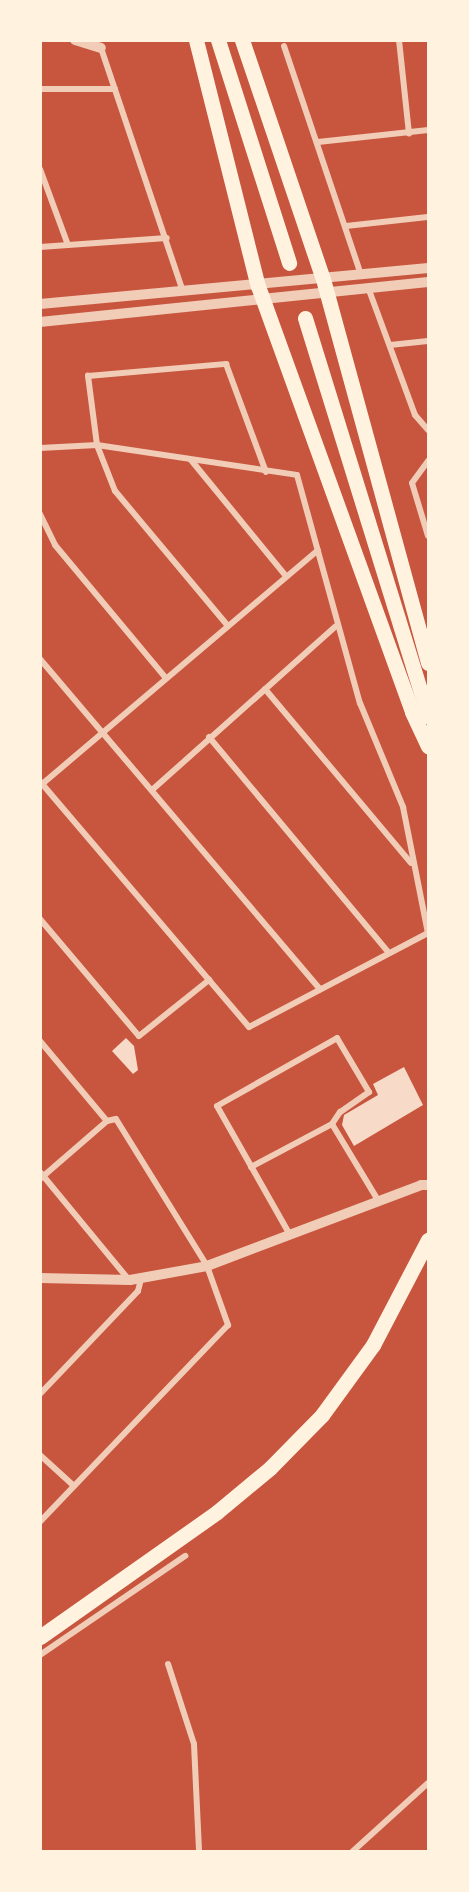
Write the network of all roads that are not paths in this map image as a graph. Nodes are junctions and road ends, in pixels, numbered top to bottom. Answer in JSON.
{"nodes":[{"id":1,"x":75,"y":40,"type":"edge"},
{"id":2,"x":196,"y":40,"type":"edge"},
{"id":3,"x":218,"y":40,"type":"edge"},
{"id":4,"x":242,"y":40,"type":"edge"},
{"id":5,"x":399,"y":40,"type":"edge"},
{"id":6,"x":284,"y":46,"type":"dead end"},
{"id":7,"x":101,"y":48,"type":"joint"},
{"id":8,"x":40,"y":89,"type":"edge"},
{"id":9,"x":115,"y":89,"type":"junction"},
{"id":10,"x":429,"y":130,"type":"edge"},
{"id":11,"x":409,"y":133,"type":"junction"},
{"id":12,"x":318,"y":142,"type":"junction"},
{"id":13,"x":40,"y":169,"type":"edge"},
{"id":14,"x":429,"y":217,"type":"edge"},
{"id":15,"x":346,"y":226,"type":"junction"},
{"id":16,"x":167,"y":238,"type":"junction"},
{"id":17,"x":68,"y":245,"type":"junction"},
{"id":18,"x":40,"y":247,"type":"edge"},
{"id":19,"x":289,"y":263,"type":"dead end"},
{"id":20,"x":429,"y":268,"type":"edge"},
{"id":21,"x":361,"y":275,"type":"junction"},
{"id":22,"x":429,"y":282,"type":"edge"},
{"id":23,"x":258,"y":286,"type":"junction"},
{"id":24,"x":324,"y":286,"type":"junction"},
{"id":25,"x":369,"y":290,"type":"junction"},
{"id":26,"x":183,"y":292,"type":"junction"},
{"id":27,"x":263,"y":301,"type":"junction"},
{"id":28,"x":40,"y":304,"type":"edge"},
{"id":29,"x":305,"y":318,"type":"dead end"},
{"id":30,"x":40,"y":322,"type":"edge"},
{"id":31,"x":429,"y":341,"type":"edge"},
{"id":32,"x":390,"y":345,"type":"junction"},
{"id":33,"x":429,"y":430,"type":"edge"},
{"id":34,"x":97,"y":445,"type":"junction"},
{"id":35,"x":40,"y":448,"type":"edge"},
{"id":36,"x":191,"y":460,"type":"junction"},
{"id":37,"x":429,"y":461,"type":"edge"},
{"id":38,"x":266,"y":472,"type":"junction"},
{"id":39,"x":40,"y":514,"type":"edge"},
{"id":40,"x":429,"y":536,"type":"edge"},
{"id":41,"x":318,"y":550,"type":"junction"},
{"id":42,"x":286,"y":576,"type":"junction"},
{"id":43,"x":228,"y":626,"type":"junction"},
{"id":44,"x":336,"y":626,"type":"junction"},
{"id":45,"x":40,"y":659,"type":"edge"},
{"id":46,"x":429,"y":663,"type":"edge"},
{"id":47,"x":165,"y":677,"type":"junction"},
{"id":48,"x":265,"y":689,"type":"junction"},
{"id":49,"x":429,"y":716,"type":"edge"},
{"id":50,"x":103,"y":733,"type":"junction"},
{"id":51,"x":210,"y":737,"type":"junction"},
{"id":52,"x":429,"y":747,"type":"edge"},
{"id":53,"x":41,"y":783,"type":"edge"},
{"id":54,"x":152,"y":790,"type":"junction"},
{"id":55,"x":412,"y":865,"type":"junction"},
{"id":56,"x":40,"y":919,"type":"edge"},
{"id":57,"x":389,"y":953,"type":"junction"},
{"id":58,"x":209,"y":980,"type":"junction"},
{"id":59,"x":320,"y":989,"type":"junction"},
{"id":60,"x":40,"y":1041,"type":"edge"},
{"id":61,"x":107,"y":1121,"type":"junction"},
{"id":62,"x":332,"y":1124,"type":"junction"},
{"id":63,"x":251,"y":1167,"type":"junction"},
{"id":64,"x":42,"y":1176,"type":"edge"},
{"id":65,"x":429,"y":1185,"type":"edge"},
{"id":66,"x":379,"y":1202,"type":"junction"},
{"id":67,"x":290,"y":1234,"type":"junction"},
{"id":68,"x":429,"y":1240,"type":"edge"},
{"id":69,"x":207,"y":1266,"type":"junction"},
{"id":70,"x":40,"y":1278,"type":"edge"},
{"id":71,"x":135,"y":1279,"type":"junction"},
{"id":72,"x":40,"y":1394,"type":"edge"},
{"id":73,"x":40,"y":1455,"type":"edge"},
{"id":74,"x":74,"y":1486,"type":"junction"},
{"id":75,"x":40,"y":1522,"type":"edge"},
{"id":76,"x":184,"y":1556,"type":"dead end"},
{"id":77,"x":40,"y":1637,"type":"edge"},
{"id":78,"x":40,"y":1655,"type":"edge"},
{"id":79,"x":168,"y":1664,"type":"dead end"},
{"id":80,"x":429,"y":1783,"type":"edge"},
{"id":81,"x":199,"y":1851,"type":"edge"},
{"id":82,"x":351,"y":1851,"type":"edge"}],
"edges":[{"from":1,"to":7,"type":"street"},
{"from":2,"to":23,"type":"highway"},
{"from":3,"to":19,"type":"highway"},
{"from":4,"to":24,"type":"highway"},
{"from":5,"to":11,"type":"street"},
{"from":6,"to":12,"type":"street"},
{"from":7,"to":9,"type":"street"},
{"from":8,"to":9,"type":"street"},
{"from":9,"to":16,"type":"street"},
{"from":10,"to":11,"type":"street"},
{"from":11,"to":12,"type":"street"},
{"from":12,"to":15,"type":"street"},
{"from":13,"to":17,"type":"street"},
{"from":14,"to":15,"type":"street"},
{"from":15,"to":21,"type":"street"},
{"from":16,"to":17,"type":"street"},
{"from":16,"to":26,"type":"street"},
{"from":17,"to":18,"type":"street"},
{"from":20,"to":21,"type":"street"},
{"from":21,"to":24,"type":"street"},
{"from":22,"to":25,"type":"street"},
{"from":23,"to":24,"type":"street"},
{"from":23,"to":26,"type":"street"},
{"from":23,"to":27,"type":"highway"},
{"from":24,"to":25,"type":"street"},
{"from":24,"to":27,"type":"street"},
{"from":24,"to":46,"type":"highway"},
{"from":25,"to":32,"type":"street"},
{"from":26,"to":28,"type":"street"},
{"from":27,"to":30,"type":"street"},
{"from":27,"to":52,"type":"highway"},
{"from":29,"to":49,"type":"highway"},
{"from":31,"to":32,"type":"street"},
{"from":32,"to":33,"type":"street"},
{"from":34,"to":35,"type":"street"},
{"from":34,"to":36,"type":"street"},
{"from":34,"to":38,"type":"street"},
{"from":34,"to":43,"type":"street"},
{"from":36,"to":38,"type":"street"},
{"from":36,"to":42,"type":"street"},
{"from":37,"to":40,"type":"street"},
{"from":38,"to":41,"type":"street"},
{"from":39,"to":47,"type":"street"},
{"from":41,"to":42,"type":"street"},
{"from":41,"to":44,"type":"street"},
{"from":42,"to":43,"type":"street"},
{"from":43,"to":47,"type":"street"},
{"from":44,"to":48,"type":"street"},
{"from":44,"to":55,"type":"street"},
{"from":45,"to":50,"type":"street"},
{"from":47,"to":50,"type":"street"},
{"from":48,"to":51,"type":"street"},
{"from":48,"to":55,"type":"street"},
{"from":50,"to":53,"type":"street"},
{"from":50,"to":54,"type":"street"},
{"from":51,"to":54,"type":"street"},
{"from":51,"to":57,"type":"street"},
{"from":53,"to":58,"type":"street"},
{"from":54,"to":59,"type":"street"},
{"from":55,"to":57,"type":"street"},
{"from":56,"to":58,"type":"street"},
{"from":57,"to":59,"type":"street"},
{"from":58,"to":59,"type":"street"},
{"from":60,"to":61,"type":"street"},
{"from":61,"to":64,"type":"street"},
{"from":61,"to":69,"type":"street"},
{"from":62,"to":63,"type":"street"},
{"from":62,"to":63,"type":"street"},
{"from":62,"to":66,"type":"street"},
{"from":63,"to":67,"type":"street"},
{"from":64,"to":71,"type":"street"},
{"from":65,"to":66,"type":"street"},
{"from":66,"to":67,"type":"street"},
{"from":67,"to":69,"type":"street"},
{"from":68,"to":77,"type":"highway"},
{"from":69,"to":71,"type":"street"},
{"from":69,"to":74,"type":"street"},
{"from":70,"to":71,"type":"street"},
{"from":71,"to":72,"type":"street"},
{"from":73,"to":74,"type":"street"},
{"from":74,"to":75,"type":"street"},
{"from":76,"to":78,"type":"street"},
{"from":79,"to":81,"type":"street"},
{"from":80,"to":82,"type":"street"}]}
